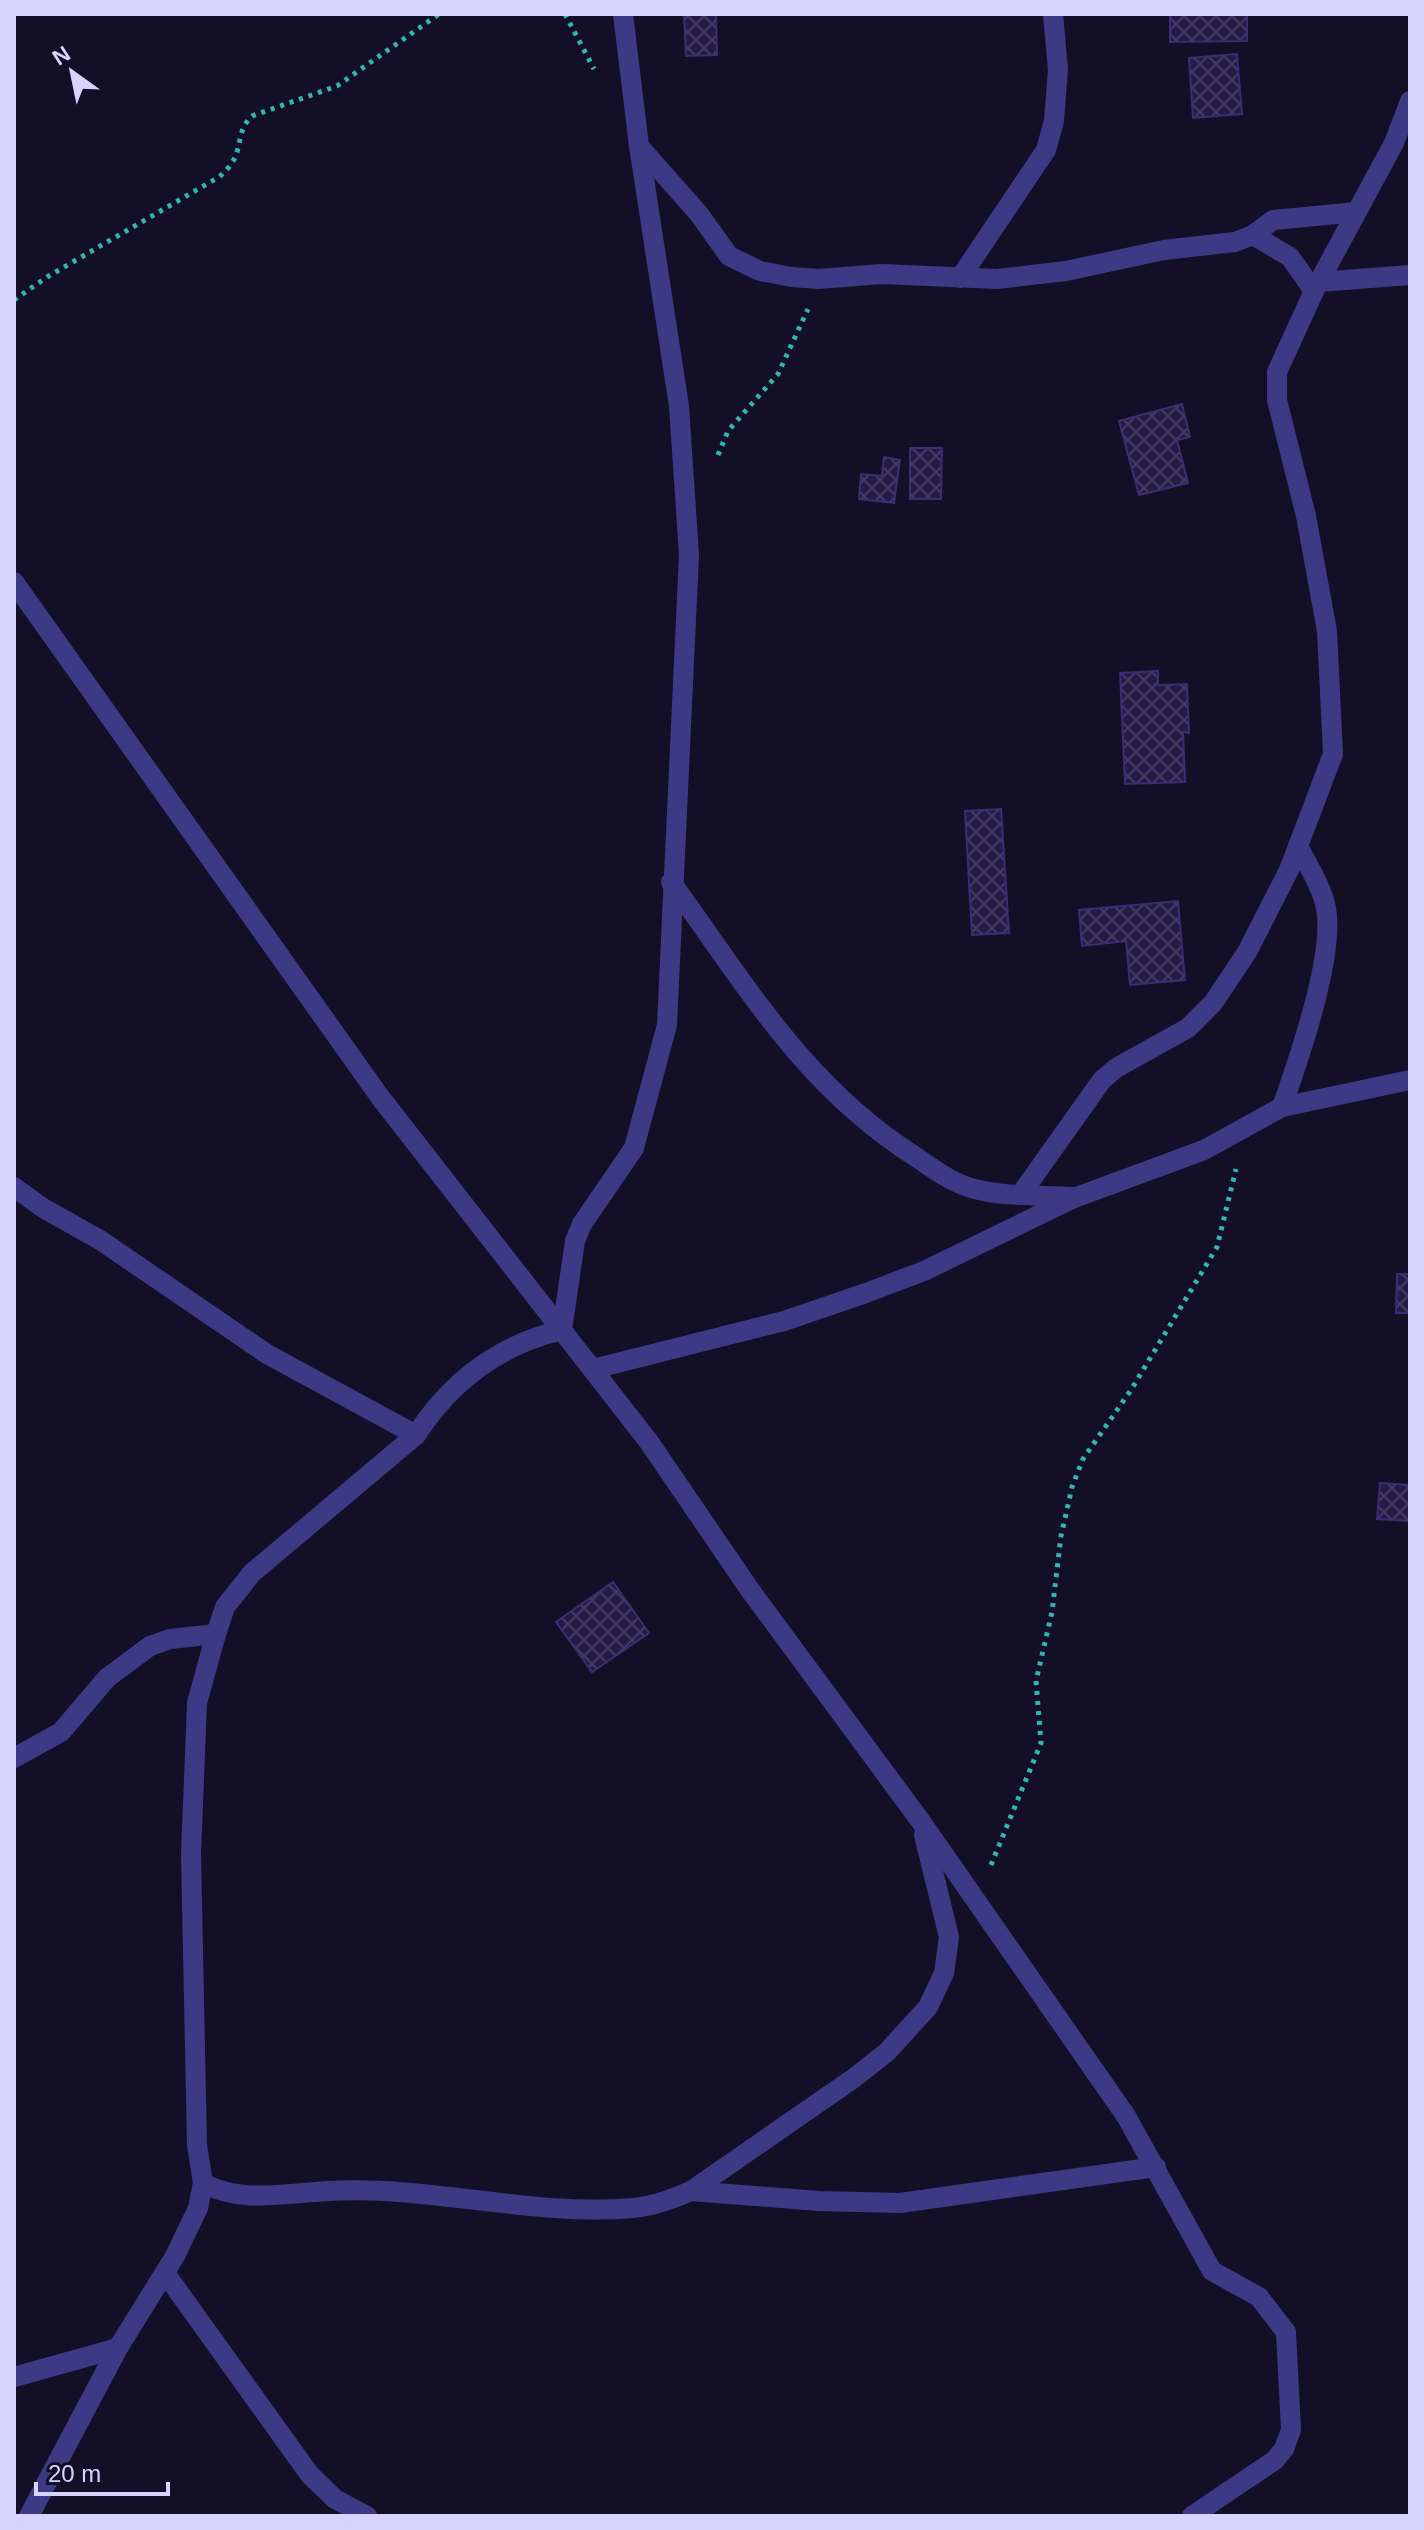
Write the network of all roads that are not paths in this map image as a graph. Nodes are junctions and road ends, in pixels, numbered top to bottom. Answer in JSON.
{"nodes":[{"id":1,"x":623,"y":14,"type":"edge"},
{"id":2,"x":1053,"y":14,"type":"edge"},
{"id":3,"x":1410,"y":101,"type":"edge"},
{"id":4,"x":639,"y":146,"type":"junction"},
{"id":5,"x":1357,"y":212,"type":"junction"},
{"id":6,"x":1253,"y":235,"type":"junction"},
{"id":7,"x":1410,"y":275,"type":"edge"},
{"id":8,"x":960,"y":278,"type":"junction"},
{"id":9,"x":1316,"y":286,"type":"junction"},
{"id":10,"x":14,"y":582,"type":"edge"},
{"id":11,"x":1298,"y":846,"type":"junction"},
{"id":12,"x":671,"y":882,"type":"junction"},
{"id":13,"x":1410,"y":1080,"type":"edge"},
{"id":14,"x":1282,"y":1107,"type":"junction"},
{"id":15,"x":14,"y":1187,"type":"edge"},
{"id":16,"x":1021,"y":1194,"type":"junction"},
{"id":17,"x":1074,"y":1198,"type":"junction"},
{"id":18,"x":562,"y":1330,"type":"junction"},
{"id":19,"x":593,"y":1369,"type":"junction"},
{"id":20,"x":416,"y":1435,"type":"junction"},
{"id":21,"x":216,"y":1634,"type":"junction"},
{"id":22,"x":14,"y":1758,"type":"edge"},
{"id":23,"x":922,"y":1823,"type":"junction"},
{"id":24,"x":1156,"y":2167,"type":"junction"},
{"id":25,"x":203,"y":2183,"type":"junction"},
{"id":26,"x":691,"y":2191,"type":"junction"},
{"id":27,"x":165,"y":2273,"type":"junction"},
{"id":28,"x":118,"y":2348,"type":"junction"},
{"id":29,"x":14,"y":2377,"type":"edge"},
{"id":30,"x":29,"y":2516,"type":"edge"},
{"id":31,"x":367,"y":2516,"type":"edge"},
{"id":32,"x":1192,"y":2516,"type":"edge"}],
"edges":[{"from":1,"to":4,"type":"street"},
{"from":2,"to":8,"type":"street"},
{"from":3,"to":5,"type":"street"},
{"from":4,"to":8,"type":"street"},
{"from":4,"to":12,"type":"street"},
{"from":5,"to":6,"type":"street"},
{"from":5,"to":9,"type":"street"},
{"from":6,"to":8,"type":"street"},
{"from":6,"to":9,"type":"street"},
{"from":7,"to":9,"type":"street"},
{"from":9,"to":11,"type":"street"},
{"from":10,"to":18,"type":"street"},
{"from":11,"to":14,"type":"street"},
{"from":11,"to":16,"type":"street"},
{"from":12,"to":16,"type":"street"},
{"from":12,"to":18,"type":"street"},
{"from":13,"to":14,"type":"street"},
{"from":14,"to":17,"type":"street"},
{"from":15,"to":20,"type":"street"},
{"from":16,"to":17,"type":"street"},
{"from":17,"to":19,"type":"street"},
{"from":18,"to":19,"type":"street"},
{"from":18,"to":20,"type":"street"},
{"from":19,"to":23,"type":"street"},
{"from":20,"to":21,"type":"street"},
{"from":21,"to":22,"type":"street"},
{"from":21,"to":25,"type":"street"},
{"from":23,"to":24,"type":"street"},
{"from":23,"to":26,"type":"street"},
{"from":24,"to":26,"type":"street"},
{"from":24,"to":32,"type":"street"},
{"from":25,"to":26,"type":"street"},
{"from":25,"to":27,"type":"street"},
{"from":27,"to":28,"type":"street"},
{"from":27,"to":31,"type":"street"},
{"from":28,"to":29,"type":"street"},
{"from":28,"to":30,"type":"street"}]}
